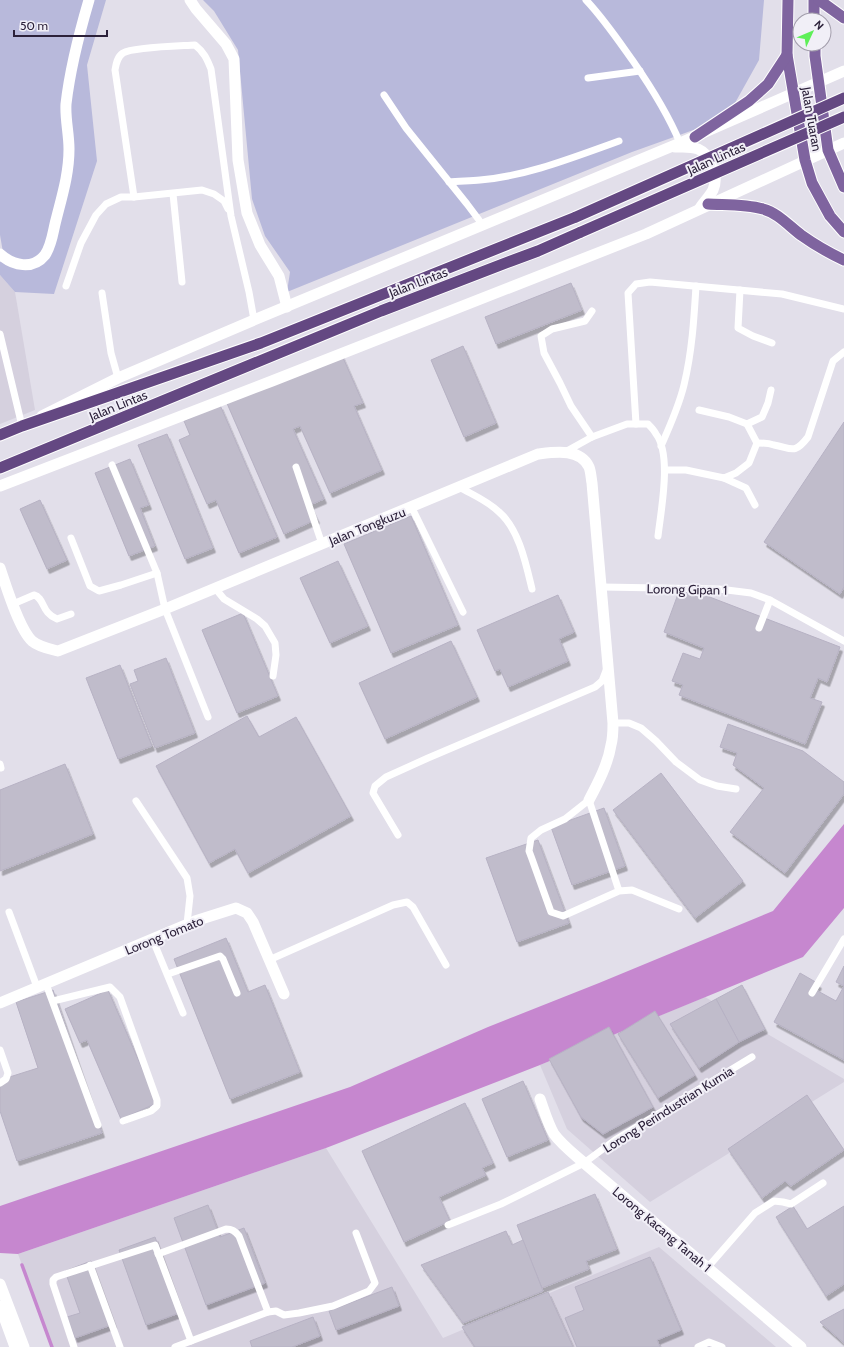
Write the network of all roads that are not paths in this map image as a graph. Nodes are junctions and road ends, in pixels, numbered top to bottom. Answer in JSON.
{"nodes":[{"id":1,"x":89,"y":0,"type":"edge"},
{"id":2,"x":190,"y":0,"type":"edge"},
{"id":3,"x":586,"y":0,"type":"edge"},
{"id":4,"x":788,"y":0,"type":"edge"},
{"id":5,"x":814,"y":0,"type":"edge"},
{"id":6,"x":819,"y":0,"type":"edge"},
{"id":7,"x":814,"y":12,"type":"edge"},
{"id":8,"x":844,"y":18,"type":"edge"},
{"id":9,"x":815,"y":52,"type":"edge"},
{"id":10,"x":787,"y":54,"type":"junction"},
{"id":11,"x":640,"y":71,"type":"junction"},
{"id":12,"x":844,"y":71,"type":"edge"},
{"id":13,"x":588,"y":78,"type":"dead end"},
{"id":14,"x":818,"y":82,"type":"junction"},
{"id":15,"x":794,"y":93,"type":"junction"},
{"id":16,"x":384,"y":95,"type":"dead end"},
{"id":17,"x":844,"y":98,"type":"edge"},
{"id":18,"x":844,"y":117,"type":"edge"},
{"id":19,"x":695,"y":137,"type":"junction"},
{"id":20,"x":619,"y":142,"type":"dead end"},
{"id":21,"x":844,"y":143,"type":"edge"},
{"id":22,"x":675,"y":145,"type":"junction"},
{"id":23,"x":828,"y":150,"type":"junction"},
{"id":24,"x":805,"y":160,"type":"junction"},
{"id":25,"x":449,"y":182,"type":"junction"},
{"id":26,"x":843,"y":183,"type":"edge"},
{"id":27,"x":173,"y":194,"type":"junction"},
{"id":28,"x":134,"y":197,"type":"junction"},
{"id":29,"x":704,"y":206,"type":"junction"},
{"id":30,"x":231,"y":216,"type":"junction"},
{"id":31,"x":481,"y":225,"type":"junction"},
{"id":32,"x":844,"y":232,"type":"edge"},
{"id":33,"x":0,"y":254,"type":"edge"},
{"id":34,"x":844,"y":261,"type":"edge"},
{"id":35,"x":182,"y":282,"type":"dead end"},
{"id":36,"x":66,"y":286,"type":"dead end"},
{"id":37,"x":696,"y":286,"type":"junction"},
{"id":38,"x":740,"y":290,"type":"junction"},
{"id":39,"x":102,"y":293,"type":"dead end"},
{"id":40,"x":287,"y":307,"type":"junction"},
{"id":41,"x":844,"y":309,"type":"edge"},
{"id":42,"x":592,"y":311,"type":"dead end"},
{"id":43,"x":254,"y":320,"type":"junction"},
{"id":44,"x":0,"y":334,"type":"edge"},
{"id":45,"x":772,"y":342,"type":"dead end"},
{"id":46,"x":844,"y":352,"type":"edge"},
{"id":47,"x":118,"y":378,"type":"junction"},
{"id":48,"x":772,"y":390,"type":"dead end"},
{"id":49,"x":699,"y":410,"type":"dead end"},
{"id":50,"x":636,"y":424,"type":"junction"},
{"id":51,"x":747,"y":424,"type":"junction"},
{"id":52,"x":22,"y":426,"type":"junction"},
{"id":53,"x":0,"y":435,"type":"edge"},
{"id":54,"x":592,"y":437,"type":"junction"},
{"id":55,"x":757,"y":443,"type":"junction"},
{"id":56,"x":661,"y":446,"type":"junction"},
{"id":57,"x":565,"y":452,"type":"junction"},
{"id":58,"x":112,"y":465,"type":"dead end"},
{"id":59,"x":296,"y":467,"type":"dead end"},
{"id":60,"x":0,"y":468,"type":"edge"},
{"id":61,"x":665,"y":470,"type":"junction"},
{"id":62,"x":724,"y":478,"type":"junction"},
{"id":63,"x":0,"y":486,"type":"edge"},
{"id":64,"x":459,"y":487,"type":"junction"},
{"id":65,"x":755,"y":505,"type":"dead end"},
{"id":66,"x":412,"y":508,"type":"junction"},
{"id":67,"x":658,"y":536,"type":"dead end"},
{"id":68,"x":71,"y":538,"type":"dead end"},
{"id":69,"x":322,"y":544,"type":"junction"},
{"id":70,"x":0,"y":568,"type":"edge"},
{"id":71,"x":157,"y":572,"type":"junction"},
{"id":72,"x":602,"y":587,"type":"junction"},
{"id":73,"x":215,"y":588,"type":"junction"},
{"id":74,"x":532,"y":589,"type":"dead end"},
{"id":75,"x":770,"y":600,"type":"junction"},
{"id":76,"x":13,"y":604,"type":"junction"},
{"id":77,"x":165,"y":609,"type":"junction"},
{"id":78,"x":463,"y":612,"type":"dead end"},
{"id":79,"x":71,"y":614,"type":"dead end"},
{"id":80,"x":759,"y":628,"type":"dead end"},
{"id":81,"x":844,"y":640,"type":"edge"},
{"id":82,"x":608,"y":664,"type":"junction"},
{"id":83,"x":272,"y":676,"type":"dead end"},
{"id":84,"x":208,"y":717,"type":"dead end"},
{"id":85,"x":613,"y":723,"type":"junction"},
{"id":86,"x":736,"y":789,"type":"dead end"},
{"id":87,"x":588,"y":800,"type":"junction"},
{"id":88,"x":136,"y":801,"type":"dead end"},
{"id":89,"x":398,"y":835,"type":"dead end"},
{"id":90,"x":620,"y":890,"type":"junction"},
{"id":91,"x":679,"y":909,"type":"dead end"},
{"id":92,"x":8,"y":912,"type":"dead end"},
{"id":93,"x":187,"y":924,"type":"junction"},
{"id":94,"x":152,"y":938,"type":"junction"},
{"id":95,"x":844,"y":939,"type":"edge"},
{"id":96,"x":269,"y":960,"type":"junction"},
{"id":97,"x":446,"y":966,"type":"dead end"},
{"id":98,"x":168,"y":974,"type":"junction"},
{"id":99,"x":42,"y":985,"type":"junction"},
{"id":100,"x":237,"y":993,"type":"dead end"},
{"id":101,"x":812,"y":993,"type":"dead end"},
{"id":102,"x":284,"y":994,"type":"dead end"},
{"id":103,"x":53,"y":1001,"type":"junction"},
{"id":104,"x":0,"y":1003,"type":"edge"},
{"id":105,"x":183,"y":1013,"type":"dead end"},
{"id":106,"x":0,"y":1050,"type":"edge"},
{"id":107,"x":752,"y":1057,"type":"dead end"},
{"id":108,"x":0,"y":1084,"type":"edge"},
{"id":109,"x":540,"y":1099,"type":"dead end"},
{"id":110,"x":123,"y":1122,"type":"dead end"},
{"id":111,"x":98,"y":1125,"type":"dead end"},
{"id":112,"x":584,"y":1162,"type":"junction"},
{"id":113,"x":823,"y":1183,"type":"dead end"},
{"id":114,"x":448,"y":1225,"type":"dead end"},
{"id":115,"x":356,"y":1233,"type":"dead end"},
{"id":116,"x":158,"y":1254,"type":"junction"},
{"id":117,"x":90,"y":1266,"type":"junction"},
{"id":118,"x":708,"y":1268,"type":"junction"},
{"id":119,"x":0,"y":1284,"type":"edge"},
{"id":120,"x":0,"y":1306,"type":"edge"},
{"id":121,"x":268,"y":1312,"type":"junction"},
{"id":122,"x":191,"y":1341,"type":"junction"},
{"id":123,"x":15,"y":1347,"type":"edge"},
{"id":124,"x":24,"y":1347,"type":"edge"},
{"id":125,"x":74,"y":1347,"type":"edge"},
{"id":126,"x":120,"y":1347,"type":"edge"},
{"id":127,"x":175,"y":1347,"type":"edge"},
{"id":128,"x":698,"y":1347,"type":"edge"},
{"id":129,"x":722,"y":1347,"type":"edge"},
{"id":130,"x":800,"y":1347,"type":"edge"}],
"edges":[{"from":1,"to":33,"type":"street"},
{"from":2,"to":40,"type":"street"},
{"from":3,"to":11,"type":"lane"},
{"from":4,"to":10,"type":"main road","name":"Jalan Tuaran"},
{"from":5,"to":7,"type":"main road"},
{"from":6,"to":8,"type":"main road"},
{"from":9,"to":14,"type":"main road","name":"Jalan Tuaran"},
{"from":10,"to":15,"type":"main road","name":"Jalan Tuaran"},
{"from":10,"to":19,"type":"main road"},
{"from":11,"to":13,"type":"lane"},
{"from":11,"to":22,"type":"lane"},
{"from":12,"to":14,"type":"street"},
{"from":14,"to":15,"type":"street"},
{"from":14,"to":23,"type":"main road","name":"Jalan Tuaran"},
{"from":15,"to":19,"type":"street"},
{"from":15,"to":24,"type":"main road","name":"Jalan Tuaran"},
{"from":16,"to":25,"type":"lane"},
{"from":17,"to":52,"type":"highway","name":"Jalan Lintas","bridge":true},
{"from":18,"to":60,"type":"highway","name":"Jalan Lintas","bridge":true},
{"from":19,"to":22,"type":"street"},
{"from":20,"to":25,"type":"lane"},
{"from":21,"to":23,"type":"street"},
{"from":22,"to":29,"type":"street"},
{"from":22,"to":31,"type":"street"},
{"from":23,"to":24,"type":"street"},
{"from":23,"to":26,"type":"main road","name":"Jalan Tuaran"},
{"from":24,"to":29,"type":"street"},
{"from":24,"to":32,"type":"main road","name":"Jalan Tuaran"},
{"from":25,"to":31,"type":"lane"},
{"from":27,"to":28,"type":"lane"},
{"from":27,"to":30,"type":"lane"},
{"from":27,"to":35,"type":"lane"},
{"from":28,"to":30,"type":"lane"},
{"from":28,"to":36,"type":"lane"},
{"from":29,"to":34,"type":"main road"},
{"from":29,"to":63,"type":"street"},
{"from":30,"to":43,"type":"lane"},
{"from":31,"to":40,"type":"street"},
{"from":37,"to":38,"type":"lane"},
{"from":37,"to":50,"type":"lane"},
{"from":37,"to":56,"type":"lane"},
{"from":38,"to":41,"type":"lane"},
{"from":38,"to":45,"type":"lane"},
{"from":39,"to":47,"type":"lane"},
{"from":40,"to":43,"type":"street"},
{"from":42,"to":54,"type":"lane"},
{"from":43,"to":47,"type":"street"},
{"from":44,"to":52,"type":"lane"},
{"from":46,"to":55,"type":"lane"},
{"from":47,"to":52,"type":"street"},
{"from":48,"to":51,"type":"lane"},
{"from":49,"to":51,"type":"lane"},
{"from":50,"to":54,"type":"lane"},
{"from":50,"to":56,"type":"lane"},
{"from":51,"to":55,"type":"lane"},
{"from":52,"to":53,"type":"highway","name":"Jalan Lintas"},
{"from":54,"to":57,"type":"lane"},
{"from":55,"to":62,"type":"lane"},
{"from":56,"to":61,"type":"lane"},
{"from":57,"to":64,"type":"street","name":"Jalan Tongkuzu"},
{"from":57,"to":72,"type":"street","name":"Jalan Tongkuzu"},
{"from":58,"to":71,"type":"lane"},
{"from":59,"to":69,"type":"lane"},
{"from":61,"to":62,"type":"lane"},
{"from":61,"to":67,"type":"lane"},
{"from":62,"to":65,"type":"lane"},
{"from":64,"to":66,"type":"street","name":"Jalan Tongkuzu"},
{"from":64,"to":74,"type":"lane"},
{"from":66,"to":69,"type":"street","name":"Jalan Tongkuzu"},
{"from":66,"to":78,"type":"lane"},
{"from":68,"to":71,"type":"lane"},
{"from":69,"to":73,"type":"street","name":"Jalan Tongkuzu"},
{"from":70,"to":76,"type":"street","name":"Jalan Tongkuzu"},
{"from":71,"to":77,"type":"lane"},
{"from":72,"to":75,"type":"lane","name":"Lorong Gipan 1"},
{"from":72,"to":82,"type":"street","name":"Jalan Tongkuzu"},
{"from":73,"to":77,"type":"street","name":"Jalan Tongkuzu"},
{"from":73,"to":83,"type":"lane"},
{"from":75,"to":80,"type":"lane"},
{"from":75,"to":81,"type":"lane","name":"Lorong Gipan 1"},
{"from":76,"to":77,"type":"street","name":"Jalan Tongkuzu"},
{"from":76,"to":79,"type":"lane"},
{"from":77,"to":84,"type":"lane"},
{"from":82,"to":85,"type":"street","name":"Jalan Tongkuzu"},
{"from":82,"to":89,"type":"lane"},
{"from":85,"to":86,"type":"lane"},
{"from":85,"to":87,"type":"street","name":"Jalan Tongkuzu"},
{"from":87,"to":90,"type":"lane"},
{"from":87,"to":90,"type":"lane"},
{"from":88,"to":93,"type":"lane"},
{"from":90,"to":91,"type":"lane"},
{"from":92,"to":99,"type":"lane"},
{"from":93,"to":94,"type":"street","name":"Lorong Tomato"},
{"from":93,"to":96,"type":"street","name":"Lorong Tomato"},
{"from":94,"to":98,"type":"lane"},
{"from":94,"to":99,"type":"street","name":"Lorong Tomato"},
{"from":95,"to":101,"type":"lane"},
{"from":96,"to":97,"type":"lane"},
{"from":96,"to":102,"type":"street","name":"Lorong Tomato"},
{"from":98,"to":100,"type":"lane"},
{"from":98,"to":105,"type":"lane"},
{"from":99,"to":103,"type":"lane"},
{"from":99,"to":104,"type":"street","name":"Lorong Tomato"},
{"from":103,"to":110,"type":"lane"},
{"from":103,"to":111,"type":"lane"},
{"from":106,"to":108,"type":"lane"},
{"from":107,"to":112,"type":"lane","name":"Lorong Perindustrian Kurnia"},
{"from":109,"to":112,"type":"street","name":"Lorong Kacang Tanah 1"},
{"from":112,"to":114,"type":"lane","name":"Lorong Perindustrian Kurnia"},
{"from":112,"to":118,"type":"street","name":"Lorong Kacang Tanah 1"},
{"from":113,"to":118,"type":"lane"},
{"from":115,"to":121,"type":"lane"},
{"from":116,"to":117,"type":"lane"},
{"from":116,"to":121,"type":"lane"},
{"from":116,"to":122,"type":"lane"},
{"from":117,"to":125,"type":"lane"},
{"from":117,"to":126,"type":"lane"},
{"from":118,"to":130,"type":"street","name":"Lorong Kacang Tanah 1"},
{"from":119,"to":124,"type":"street"},
{"from":120,"to":123,"type":"street"},
{"from":121,"to":122,"type":"lane"},
{"from":122,"to":127,"type":"lane"},
{"from":128,"to":129,"type":"lane"}]}
